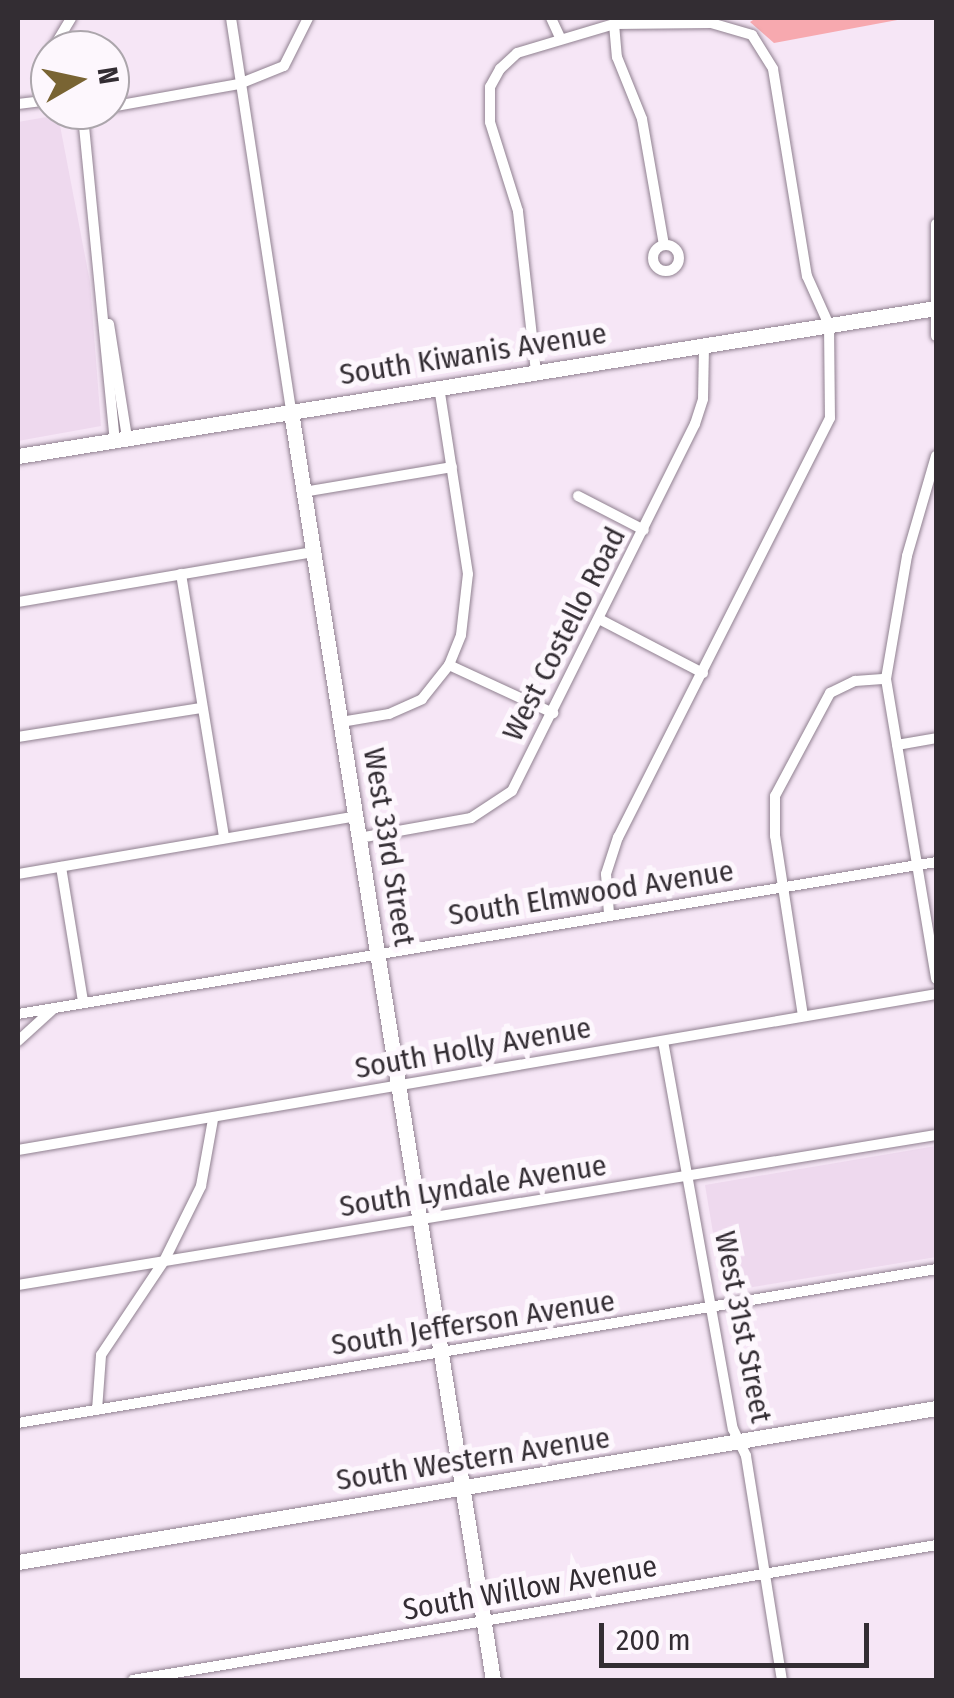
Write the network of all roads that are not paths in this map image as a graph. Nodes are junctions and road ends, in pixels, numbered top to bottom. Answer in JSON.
{"nodes":[{"id":1,"x":308,"y":18,"type":"edge"},
{"id":2,"x":551,"y":18,"type":"edge"},
{"id":3,"x":230,"y":20,"type":"edge"},
{"id":4,"x":711,"y":20,"type":"edge"},
{"id":5,"x":614,"y":24,"type":"junction"},
{"id":6,"x":560,"y":37,"type":"junction"},
{"id":7,"x":240,"y":84,"type":"junction"},
{"id":8,"x":130,"y":103,"type":"edge"},
{"id":9,"x":83,"y":130,"type":"edge"},
{"id":10,"x":936,"y":224,"type":"edge"},
{"id":11,"x":664,"y":245,"type":"dead end"},
{"id":12,"x":935,"y":308,"type":"edge"},
{"id":13,"x":829,"y":325,"type":"junction"},
{"id":14,"x":936,"y":336,"type":"edge"},
{"id":15,"x":704,"y":345,"type":"junction"},
{"id":16,"x":536,"y":372,"type":"junction"},
{"id":17,"x":439,"y":386,"type":"junction"},
{"id":18,"x":290,"y":412,"type":"junction"},
{"id":19,"x":121,"y":439,"type":"junction"},
{"id":20,"x":18,"y":456,"type":"edge"},
{"id":21,"x":936,"y":456,"type":"edge"},
{"id":22,"x":452,"y":467,"type":"junction"},
{"id":23,"x":303,"y":492,"type":"junction"},
{"id":24,"x":578,"y":496,"type":"dead end"},
{"id":25,"x":924,"y":500,"type":"junction"},
{"id":26,"x":936,"y":504,"type":"edge"},
{"id":27,"x":644,"y":530,"type":"junction"},
{"id":28,"x":313,"y":552,"type":"junction"},
{"id":29,"x":182,"y":574,"type":"junction"},
{"id":30,"x":18,"y":602,"type":"edge"},
{"id":31,"x":601,"y":620,"type":"junction"},
{"id":32,"x":450,"y":665,"type":"junction"},
{"id":33,"x":703,"y":673,"type":"junction"},
{"id":34,"x":886,"y":678,"type":"junction"},
{"id":35,"x":201,"y":708,"type":"junction"},
{"id":36,"x":553,"y":713,"type":"junction"},
{"id":37,"x":341,"y":722,"type":"junction"},
{"id":38,"x":18,"y":737,"type":"edge"},
{"id":39,"x":936,"y":738,"type":"edge"},
{"id":40,"x":897,"y":745,"type":"junction"},
{"id":41,"x":356,"y":816,"type":"junction"},
{"id":42,"x":224,"y":838,"type":"junction"},
{"id":43,"x":360,"y":838,"type":"junction"},
{"id":44,"x":936,"y":862,"type":"edge"},
{"id":45,"x":918,"y":866,"type":"junction"},
{"id":46,"x":60,"y":867,"type":"junction"},
{"id":47,"x":18,"y":874,"type":"edge"},
{"id":48,"x":783,"y":887,"type":"junction"},
{"id":49,"x":609,"y":914,"type":"junction"},
{"id":50,"x":378,"y":954,"type":"junction"},
{"id":51,"x":936,"y":973,"type":"edge"},
{"id":52,"x":936,"y":994,"type":"edge"},
{"id":53,"x":84,"y":1002,"type":"junction"},
{"id":54,"x":54,"y":1008,"type":"junction"},
{"id":55,"x":18,"y":1014,"type":"edge"},
{"id":56,"x":803,"y":1016,"type":"junction"},
{"id":57,"x":18,"y":1040,"type":"edge"},
{"id":58,"x":663,"y":1041,"type":"junction"},
{"id":59,"x":400,"y":1086,"type":"junction"},
{"id":60,"x":213,"y":1119,"type":"junction"},
{"id":61,"x":936,"y":1136,"type":"edge"},
{"id":62,"x":18,"y":1150,"type":"edge"},
{"id":63,"x":690,"y":1176,"type":"junction"},
{"id":64,"x":421,"y":1221,"type":"junction"},
{"id":65,"x":164,"y":1261,"type":"junction"},
{"id":66,"x":936,"y":1269,"type":"edge"},
{"id":67,"x":18,"y":1285,"type":"edge"},
{"id":68,"x":712,"y":1308,"type":"junction"},
{"id":69,"x":442,"y":1354,"type":"junction"},
{"id":70,"x":936,"y":1408,"type":"edge"},
{"id":71,"x":96,"y":1410,"type":"junction"},
{"id":72,"x":18,"y":1424,"type":"edge"},
{"id":73,"x":740,"y":1442,"type":"junction"},
{"id":74,"x":463,"y":1489,"type":"junction"},
{"id":75,"x":936,"y":1545,"type":"edge"},
{"id":76,"x":18,"y":1562,"type":"edge"},
{"id":77,"x":766,"y":1574,"type":"junction"},
{"id":78,"x":484,"y":1622,"type":"junction"},
{"id":79,"x":132,"y":1680,"type":"edge"},
{"id":80,"x":493,"y":1680,"type":"edge"},
{"id":81,"x":782,"y":1680,"type":"edge"}],
"edges":[{"from":1,"to":7,"type":"street"},
{"from":2,"to":6,"type":"street"},
{"from":3,"to":7,"type":"street","name":"West 33rd Street"},
{"from":4,"to":5,"type":"street"},
{"from":4,"to":13,"type":"street"},
{"from":5,"to":6,"type":"street"},
{"from":5,"to":11,"type":"street"},
{"from":6,"to":16,"type":"street"},
{"from":7,"to":8,"type":"street"},
{"from":7,"to":18,"type":"street","name":"West 33rd Street"},
{"from":9,"to":19,"type":"street"},
{"from":10,"to":12,"type":"street"},
{"from":12,"to":13,"type":"street","name":"South Kiwanis Avenue"},
{"from":12,"to":14,"type":"street"},
{"from":13,"to":15,"type":"street","name":"South Kiwanis Avenue"},
{"from":13,"to":33,"type":"street"},
{"from":15,"to":16,"type":"street","name":"South Kiwanis Avenue"},
{"from":15,"to":27,"type":"street","name":"West Costello Road"},
{"from":16,"to":17,"type":"street","name":"South Kiwanis Avenue"},
{"from":17,"to":18,"type":"street","name":"South Kiwanis Avenue"},
{"from":17,"to":22,"type":"street"},
{"from":18,"to":19,"type":"street","name":"South Kiwanis Avenue"},
{"from":18,"to":23,"type":"street","name":"West 33rd Street"},
{"from":19,"to":20,"type":"street","name":"South Kiwanis Avenue"},
{"from":21,"to":25,"type":"street"},
{"from":22,"to":23,"type":"street"},
{"from":22,"to":32,"type":"street"},
{"from":23,"to":28,"type":"street","name":"West 33rd Street"},
{"from":24,"to":27,"type":"street"},
{"from":25,"to":26,"type":"street"},
{"from":25,"to":34,"type":"street"},
{"from":27,"to":31,"type":"street","name":"West Costello Road"},
{"from":28,"to":29,"type":"street"},
{"from":28,"to":37,"type":"street","name":"West 33rd Street"},
{"from":29,"to":30,"type":"street"},
{"from":29,"to":35,"type":"street"},
{"from":31,"to":33,"type":"street"},
{"from":31,"to":36,"type":"street","name":"West Costello Road"},
{"from":32,"to":36,"type":"street"},
{"from":32,"to":37,"type":"street"},
{"from":33,"to":49,"type":"street"},
{"from":34,"to":40,"type":"street"},
{"from":34,"to":48,"type":"street"},
{"from":35,"to":38,"type":"street"},
{"from":35,"to":42,"type":"street"},
{"from":36,"to":43,"type":"street","name":"West Costello Road"},
{"from":37,"to":41,"type":"street","name":"West 33rd Street"},
{"from":39,"to":40,"type":"street"},
{"from":40,"to":45,"type":"street"},
{"from":41,"to":42,"type":"street"},
{"from":41,"to":43,"type":"street","name":"West 33rd Street"},
{"from":42,"to":46,"type":"street"},
{"from":43,"to":50,"type":"street","name":"West 33rd Street"},
{"from":44,"to":45,"type":"street","name":"South Elmwood Avenue"},
{"from":45,"to":48,"type":"street","name":"South Elmwood Avenue"},
{"from":45,"to":51,"type":"street"},
{"from":46,"to":47,"type":"street"},
{"from":46,"to":53,"type":"street"},
{"from":48,"to":49,"type":"street","name":"South Elmwood Avenue"},
{"from":48,"to":56,"type":"street"},
{"from":49,"to":50,"type":"street","name":"South Elmwood Avenue"},
{"from":50,"to":53,"type":"street","name":"South Elmwood Avenue"},
{"from":50,"to":59,"type":"street","name":"West 33rd Street"},
{"from":52,"to":56,"type":"street","name":"South Holly Avenue"},
{"from":53,"to":54,"type":"street","name":"South Elmwood Avenue"},
{"from":54,"to":55,"type":"street","name":"South Elmwood Avenue"},
{"from":54,"to":57,"type":"street"},
{"from":56,"to":58,"type":"street","name":"South Holly Avenue"},
{"from":58,"to":59,"type":"street","name":"South Holly Avenue"},
{"from":58,"to":63,"type":"street","name":"West 31st Street"},
{"from":59,"to":60,"type":"street","name":"South Holly Avenue"},
{"from":59,"to":64,"type":"street","name":"West 33rd Street"},
{"from":60,"to":62,"type":"street","name":"South Holly Avenue"},
{"from":60,"to":65,"type":"street"},
{"from":61,"to":63,"type":"street","name":"South Lyndale Avenue"},
{"from":63,"to":64,"type":"street","name":"South Lyndale Avenue"},
{"from":63,"to":68,"type":"street","name":"West 31st Street"},
{"from":64,"to":65,"type":"street","name":"South Lyndale Avenue"},
{"from":64,"to":69,"type":"street","name":"West 33rd Street"},
{"from":65,"to":67,"type":"street","name":"South Lyndale Avenue"},
{"from":65,"to":71,"type":"street"},
{"from":66,"to":68,"type":"street","name":"South Jefferson Avenue"},
{"from":68,"to":69,"type":"street","name":"South Jefferson Avenue"},
{"from":68,"to":73,"type":"street","name":"West 31st Street"},
{"from":69,"to":71,"type":"street","name":"South Jefferson Avenue"},
{"from":69,"to":74,"type":"street","name":"West 33rd Street"},
{"from":70,"to":73,"type":"street","name":"South Western Avenue"},
{"from":71,"to":72,"type":"street","name":"South Jefferson Avenue"},
{"from":73,"to":74,"type":"street","name":"South Western Avenue"},
{"from":73,"to":77,"type":"street","name":"West 31st Street"},
{"from":74,"to":76,"type":"street","name":"South Western Avenue"},
{"from":74,"to":78,"type":"street","name":"West 33rd Street"},
{"from":75,"to":77,"type":"street","name":"South Willow Avenue"},
{"from":77,"to":78,"type":"street","name":"South Willow Avenue"},
{"from":77,"to":81,"type":"street","name":"West 31st Street"},
{"from":78,"to":79,"type":"street","name":"South Willow Avenue"},
{"from":78,"to":80,"type":"street","name":"West 33rd Street"}]}
